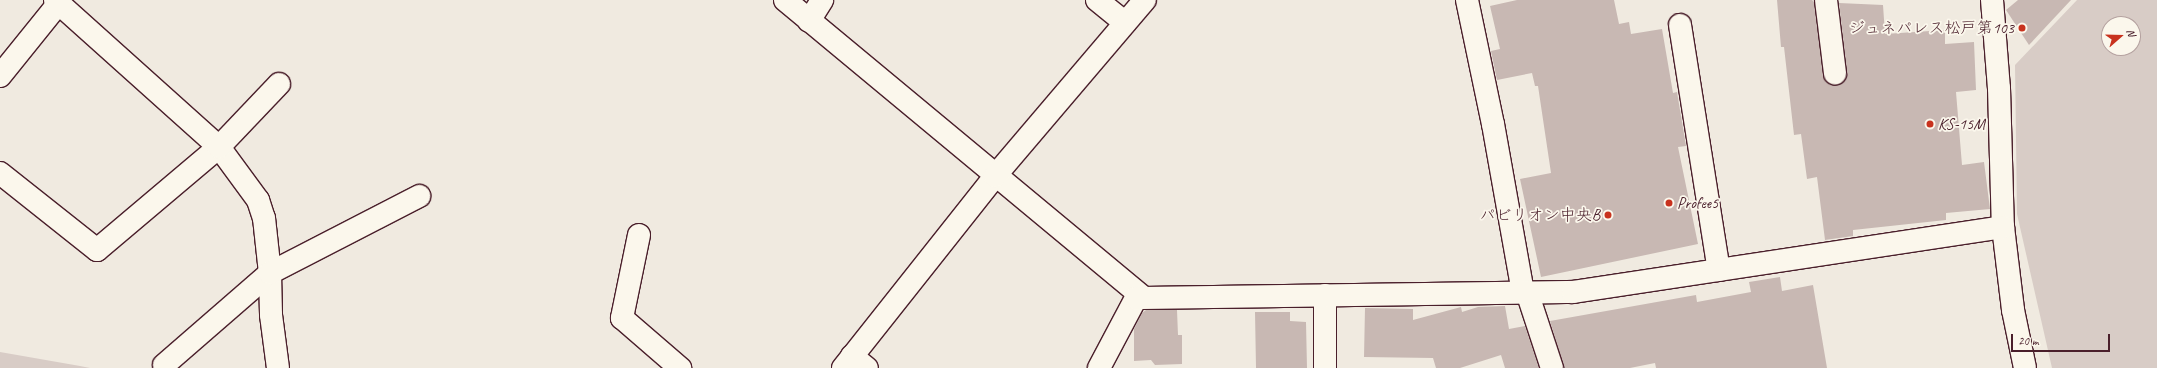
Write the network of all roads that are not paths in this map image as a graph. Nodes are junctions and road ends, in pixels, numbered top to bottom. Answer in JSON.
{"nodes":[{"id":1,"x":785,"y":0,"type":"edge"},
{"id":2,"x":822,"y":0,"type":"edge"},
{"id":3,"x":1097,"y":0,"type":"edge"},
{"id":4,"x":1145,"y":0,"type":"edge"},
{"id":5,"x":1467,"y":0,"type":"edge"},
{"id":6,"x":1826,"y":0,"type":"edge"},
{"id":7,"x":1992,"y":0,"type":"edge"},
{"id":8,"x":56,"y":2,"type":"edge"},
{"id":9,"x":809,"y":21,"type":"junction"},
{"id":10,"x":1125,"y":23,"type":"junction"},
{"id":11,"x":1680,"y":25,"type":"dead end"},
{"id":12,"x":1835,"y":73,"type":"dead end"},
{"id":13,"x":0,"y":76,"type":"edge"},
{"id":14,"x":279,"y":84,"type":"dead end"},
{"id":15,"x":219,"y":147,"type":"junction"},
{"id":16,"x":0,"y":173,"type":"edge"},
{"id":17,"x":995,"y":176,"type":"junction"},
{"id":18,"x":419,"y":196,"type":"dead end"},
{"id":19,"x":2003,"y":227,"type":"junction"},
{"id":20,"x":639,"y":235,"type":"dead end"},
{"id":21,"x":1719,"y":270,"type":"junction"},
{"id":22,"x":270,"y":273,"type":"junction"},
{"id":23,"x":1525,"y":292,"type":"junction"},
{"id":24,"x":1325,"y":295,"type":"junction"},
{"id":25,"x":1143,"y":297,"type":"junction"},
{"id":26,"x":854,"y":364,"type":"edge"},
{"id":27,"x":164,"y":365,"type":"dead end"},
{"id":28,"x":278,"y":368,"type":"edge"},
{"id":29,"x":680,"y":368,"type":"edge"},
{"id":30,"x":1099,"y":368,"type":"edge"},
{"id":31,"x":1325,"y":368,"type":"edge"},
{"id":32,"x":1552,"y":368,"type":"edge"},
{"id":33,"x":2026,"y":368,"type":"edge"}],
"edges":[{"from":1,"to":9,"type":"street"},
{"from":2,"to":9,"type":"street"},
{"from":3,"to":10,"type":"street"},
{"from":4,"to":10,"type":"street"},
{"from":5,"to":23,"type":"street"},
{"from":6,"to":12,"type":"street"},
{"from":7,"to":19,"type":"street"},
{"from":8,"to":13,"type":"street"},
{"from":8,"to":15,"type":"street"},
{"from":9,"to":17,"type":"street"},
{"from":10,"to":17,"type":"street"},
{"from":11,"to":21,"type":"street"},
{"from":14,"to":15,"type":"street"},
{"from":15,"to":16,"type":"street"},
{"from":15,"to":22,"type":"street"},
{"from":17,"to":25,"type":"street"},
{"from":17,"to":26,"type":"street"},
{"from":18,"to":22,"type":"street"},
{"from":19,"to":21,"type":"street"},
{"from":19,"to":33,"type":"street"},
{"from":20,"to":29,"type":"street"},
{"from":21,"to":23,"type":"street"},
{"from":22,"to":27,"type":"street"},
{"from":22,"to":28,"type":"street"},
{"from":23,"to":24,"type":"street"},
{"from":23,"to":32,"type":"street"},
{"from":24,"to":25,"type":"street"},
{"from":24,"to":31,"type":"street"},
{"from":25,"to":30,"type":"street"}]}
